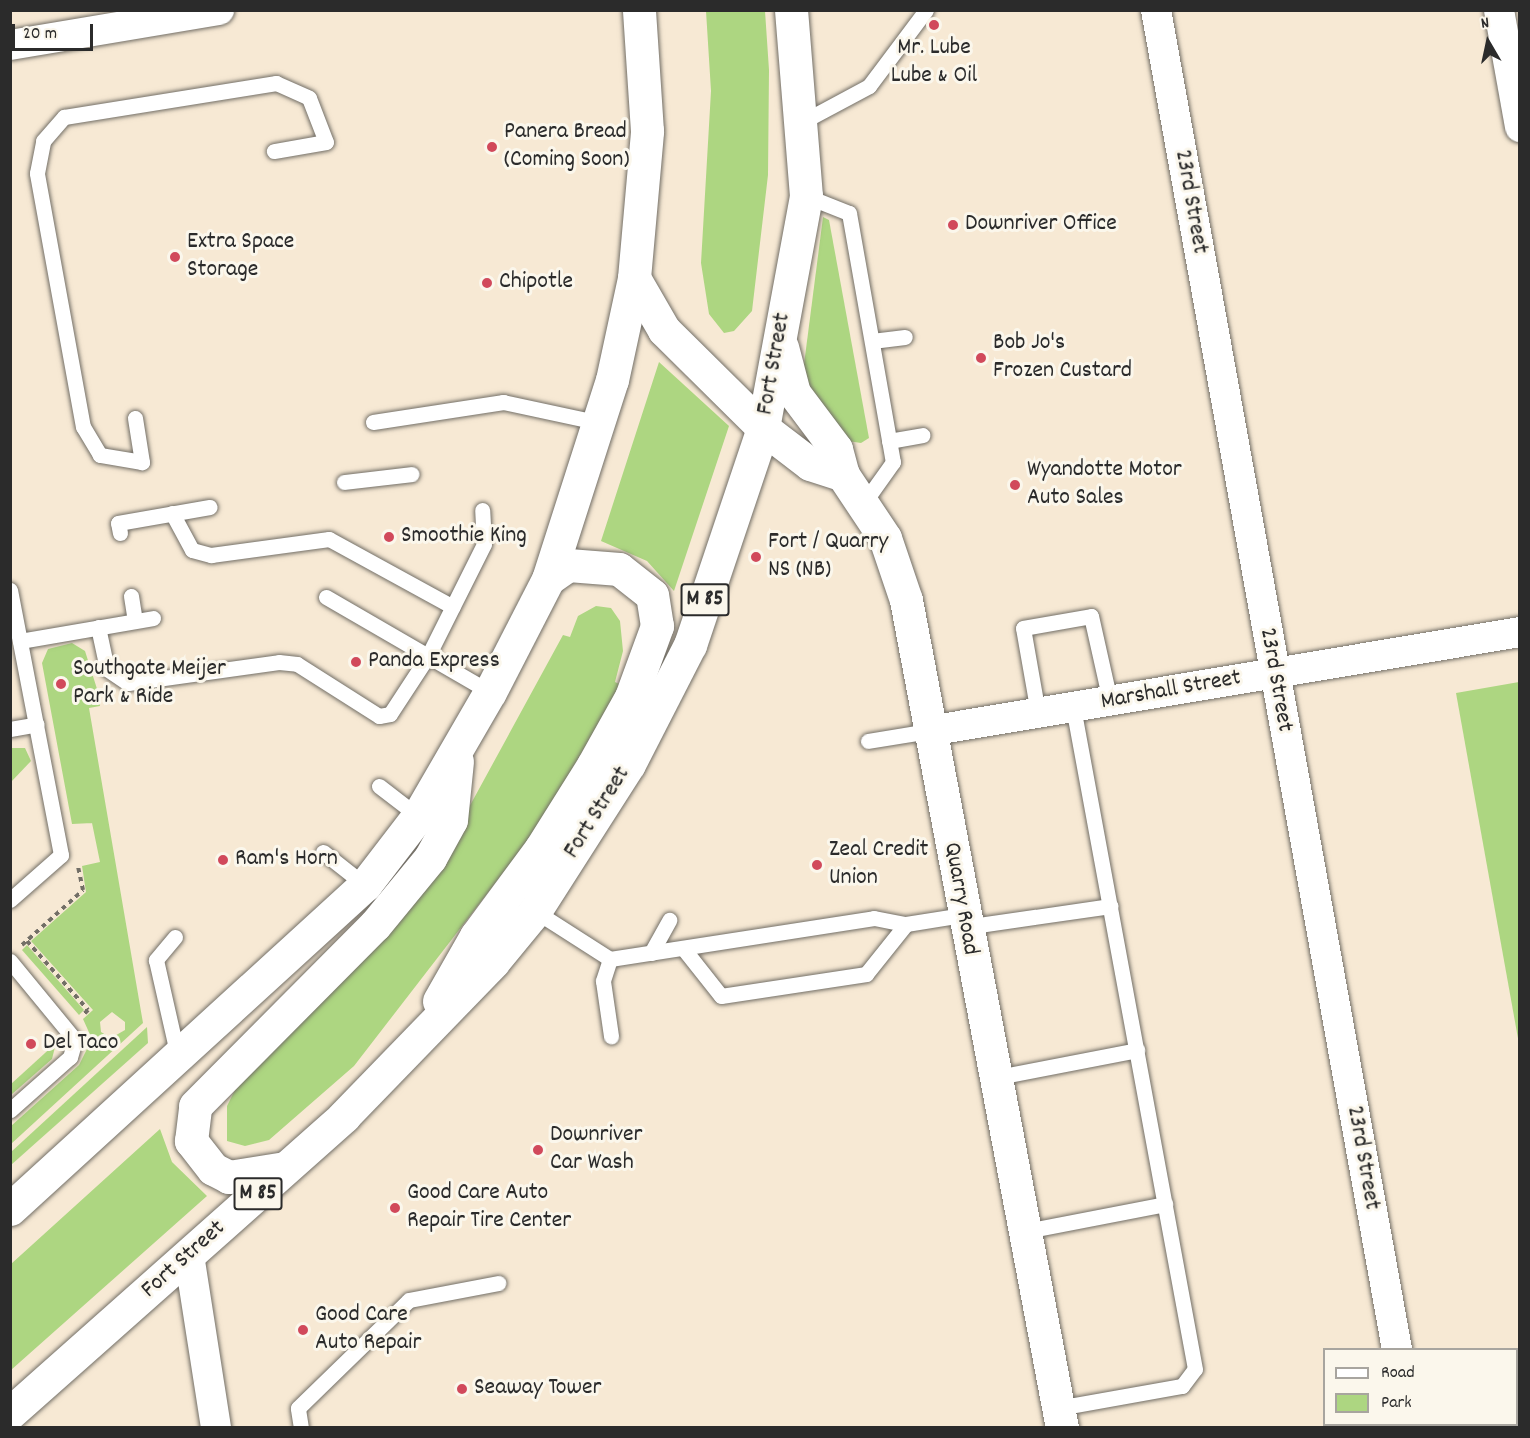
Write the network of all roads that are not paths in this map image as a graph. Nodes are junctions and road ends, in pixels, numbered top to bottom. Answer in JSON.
{"nodes":[{"id":1,"x":219,"y":10,"type":"edge"},
{"id":2,"x":639,"y":10,"type":"edge"},
{"id":3,"x":791,"y":10,"type":"edge"},
{"id":4,"x":926,"y":10,"type":"edge"},
{"id":5,"x":1156,"y":10,"type":"edge"},
{"id":6,"x":1498,"y":10,"type":"edge"},
{"id":7,"x":10,"y":45,"type":"edge"},
{"id":8,"x":802,"y":122,"type":"junction"},
{"id":9,"x":1520,"y":127,"type":"edge"},
{"id":10,"x":274,"y":151,"type":"dead end"},
{"id":11,"x":806,"y":196,"type":"junction"},
{"id":12,"x":634,"y":278,"type":"junction"},
{"id":13,"x":780,"y":334,"type":"junction"},
{"id":14,"x":905,"y":337,"type":"dead end"},
{"id":15,"x":872,"y":340,"type":"junction"},
{"id":16,"x":135,"y":417,"type":"dead end"},
{"id":17,"x":374,"y":422,"type":"dead end"},
{"id":18,"x":601,"y":423,"type":"junction"},
{"id":19,"x":763,"y":428,"type":"junction"},
{"id":20,"x":922,"y":435,"type":"dead end"},
{"id":21,"x":889,"y":441,"type":"junction"},
{"id":22,"x":412,"y":474,"type":"dead end"},
{"id":23,"x":843,"y":475,"type":"junction"},
{"id":24,"x":344,"y":482,"type":"dead end"},
{"id":25,"x":863,"y":504,"type":"junction"},
{"id":26,"x":210,"y":507,"type":"dead end"},
{"id":27,"x":482,"y":510,"type":"dead end"},
{"id":28,"x":172,"y":513,"type":"junction"},
{"id":29,"x":120,"y":533,"type":"dead end"},
{"id":30,"x":548,"y":579,"type":"junction"},
{"id":31,"x":10,"y":590,"type":"edge"},
{"id":32,"x":131,"y":596,"type":"dead end"},
{"id":33,"x":326,"y":597,"type":"dead end"},
{"id":34,"x":453,"y":607,"type":"junction"},
{"id":35,"x":153,"y":618,"type":"dead end"},
{"id":36,"x":135,"y":621,"type":"junction"},
{"id":37,"x":98,"y":627,"type":"junction"},
{"id":38,"x":1520,"y":632,"type":"edge"},
{"id":39,"x":20,"y":641,"type":"junction"},
{"id":40,"x":428,"y":656,"type":"junction"},
{"id":41,"x":1273,"y":673,"type":"junction"},
{"id":42,"x":490,"y":692,"type":"junction"},
{"id":43,"x":1110,"y":701,"type":"junction"},
{"id":44,"x":1073,"y":707,"type":"junction"},
{"id":45,"x":1038,"y":713,"type":"junction"},
{"id":46,"x":37,"y":724,"type":"junction"},
{"id":47,"x":10,"y":729,"type":"edge"},
{"id":48,"x":930,"y":731,"type":"junction"},
{"id":49,"x":868,"y":741,"type":"dead end"},
{"id":50,"x":458,"y":750,"type":"junction"},
{"id":51,"x":379,"y":786,"type":"dead end"},
{"id":52,"x":418,"y":816,"type":"junction"},
{"id":53,"x":323,"y":852,"type":"dead end"},
{"id":54,"x":365,"y":885,"type":"junction"},
{"id":55,"x":10,"y":900,"type":"edge"},
{"id":56,"x":1110,"y":906,"type":"junction"},
{"id":57,"x":535,"y":911,"type":"junction"},
{"id":58,"x":669,"y":920,"type":"dead end"},
{"id":59,"x":964,"y":921,"type":"junction"},
{"id":60,"x":906,"y":924,"type":"junction"},
{"id":61,"x":175,"y":937,"type":"dead end"},
{"id":62,"x":683,"y":948,"type":"junction"},
{"id":63,"x":651,"y":953,"type":"junction"},
{"id":64,"x":610,"y":959,"type":"junction"},
{"id":65,"x":10,"y":961,"type":"edge"},
{"id":66,"x":611,"y":1036,"type":"dead end"},
{"id":67,"x":417,"y":1041,"type":"junction"},
{"id":68,"x":1137,"y":1050,"type":"junction"},
{"id":69,"x":178,"y":1059,"type":"junction"},
{"id":70,"x":993,"y":1078,"type":"junction"},
{"id":71,"x":10,"y":1110,"type":"edge"},
{"id":72,"x":286,"y":1168,"type":"junction"},
{"id":73,"x":1165,"y":1204,"type":"junction"},
{"id":74,"x":10,"y":1209,"type":"edge"},
{"id":75,"x":1021,"y":1232,"type":"junction"},
{"id":76,"x":189,"y":1255,"type":"junction"},
{"id":77,"x":498,"y":1283,"type":"dead end"},
{"id":78,"x":1396,"y":1348,"type":"edge"},
{"id":79,"x":10,"y":1413,"type":"edge"},
{"id":80,"x":1060,"y":1418,"type":"edge"},
{"id":81,"x":216,"y":1428,"type":"edge"},
{"id":82,"x":301,"y":1428,"type":"edge"}],
"edges":[{"from":1,"to":7,"type":"street"},
{"from":2,"to":12,"type":"main road"},
{"from":3,"to":8,"type":"main road","name":"Fort Street","number":"M 85"},
{"from":4,"to":8,"type":"lane"},
{"from":5,"to":41,"type":"street","name":"23rd Street"},
{"from":6,"to":9,"type":"street"},
{"from":8,"to":11,"type":"main road","name":"Fort Street","number":"M 85"},
{"from":10,"to":16,"type":"lane"},
{"from":11,"to":13,"type":"main road","name":"Fort Street","number":"M 85"},
{"from":11,"to":15,"type":"lane"},
{"from":12,"to":18,"type":"main road"},
{"from":12,"to":19,"type":"main road"},
{"from":13,"to":19,"type":"main road","name":"Fort Street","number":"M 85"},
{"from":13,"to":23,"type":"main road","name":"Quarry Road"},
{"from":14,"to":15,"type":"lane"},
{"from":15,"to":21,"type":"lane"},
{"from":17,"to":18,"type":"lane"},
{"from":18,"to":30,"type":"main road"},
{"from":19,"to":23,"type":"main road"},
{"from":19,"to":57,"type":"main road","name":"Fort Street","number":"M 85"},
{"from":20,"to":21,"type":"lane"},
{"from":21,"to":25,"type":"lane"},
{"from":22,"to":24,"type":"lane"},
{"from":23,"to":25,"type":"main road","name":"Quarry Road"},
{"from":25,"to":48,"type":"main road","name":"Quarry Road"},
{"from":26,"to":28,"type":"lane"},
{"from":27,"to":34,"type":"lane"},
{"from":28,"to":29,"type":"lane"},
{"from":28,"to":34,"type":"lane"},
{"from":30,"to":42,"type":"main road"},
{"from":30,"to":67,"type":"main road"},
{"from":31,"to":39,"type":"lane"},
{"from":32,"to":36,"type":"lane"},
{"from":33,"to":40,"type":"lane"},
{"from":34,"to":40,"type":"lane"},
{"from":35,"to":36,"type":"lane"},
{"from":36,"to":37,"type":"lane"},
{"from":37,"to":39,"type":"lane"},
{"from":37,"to":40,"type":"lane"},
{"from":38,"to":41,"type":"street","name":"Marshall Street"},
{"from":39,"to":46,"type":"lane"},
{"from":40,"to":42,"type":"lane"},
{"from":41,"to":43,"type":"street","name":"Marshall Street"},
{"from":41,"to":78,"type":"street","name":"23rd Street"},
{"from":42,"to":50,"type":"main road"},
{"from":43,"to":44,"type":"street","name":"Marshall Street"},
{"from":43,"to":45,"type":"lane"},
{"from":44,"to":45,"type":"street","name":"Marshall Street"},
{"from":44,"to":56,"type":"lane"},
{"from":45,"to":48,"type":"street","name":"Marshall Street"},
{"from":46,"to":47,"type":"lane"},
{"from":46,"to":55,"type":"lane"},
{"from":48,"to":49,"type":"lane"},
{"from":48,"to":59,"type":"main road","name":"Quarry Road"},
{"from":50,"to":52,"type":"main road"},
{"from":50,"to":72,"type":"main road"},
{"from":51,"to":52,"type":"lane"},
{"from":52,"to":54,"type":"main road"},
{"from":53,"to":54,"type":"lane"},
{"from":54,"to":69,"type":"main road"},
{"from":56,"to":59,"type":"lane"},
{"from":56,"to":68,"type":"lane"},
{"from":57,"to":64,"type":"lane"},
{"from":57,"to":67,"type":"main road","name":"Fort Street","number":"M 85"},
{"from":58,"to":63,"type":"lane"},
{"from":59,"to":60,"type":"lane"},
{"from":59,"to":70,"type":"main road","name":"Quarry Road"},
{"from":60,"to":62,"type":"lane"},
{"from":60,"to":62,"type":"lane"},
{"from":61,"to":69,"type":"lane"},
{"from":62,"to":63,"type":"lane"},
{"from":63,"to":64,"type":"lane"},
{"from":64,"to":66,"type":"lane"},
{"from":65,"to":71,"type":"lane"},
{"from":67,"to":72,"type":"main road","name":"Fort Street","number":"M 85"},
{"from":68,"to":70,"type":"lane"},
{"from":68,"to":73,"type":"lane"},
{"from":69,"to":74,"type":"main road"},
{"from":70,"to":75,"type":"main road","name":"Quarry Road"},
{"from":72,"to":76,"type":"main road","name":"Fort Street","number":"M 85"},
{"from":73,"to":75,"type":"lane"},
{"from":73,"to":80,"type":"lane"},
{"from":75,"to":80,"type":"main road","name":"Quarry Road"},
{"from":76,"to":79,"type":"main road","name":"Fort Street","number":"M 85"},
{"from":76,"to":81,"type":"street"},
{"from":77,"to":82,"type":"lane"}]}
